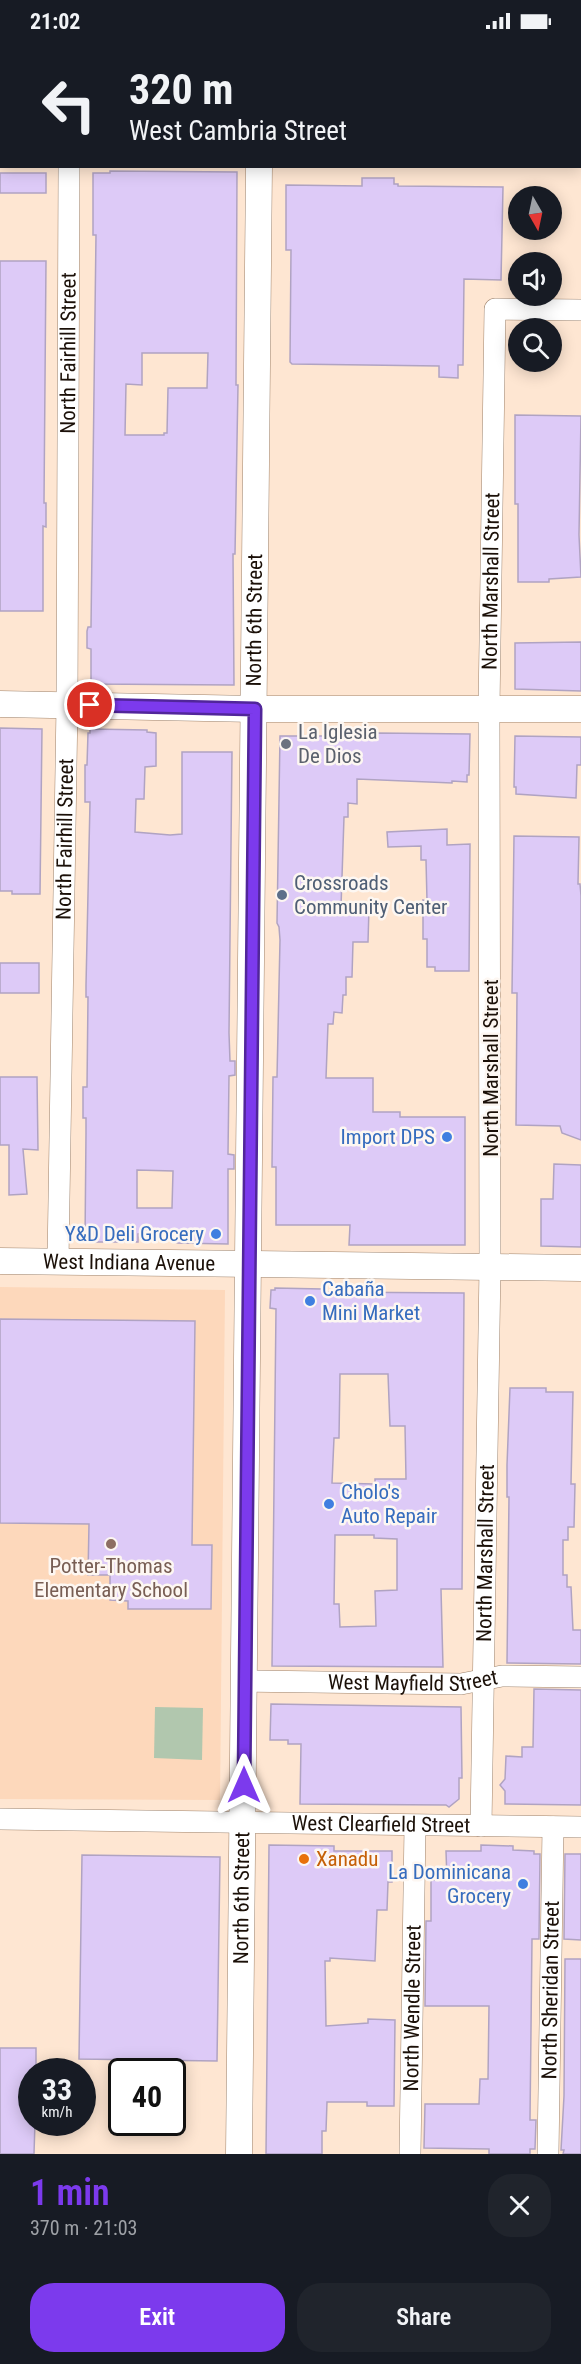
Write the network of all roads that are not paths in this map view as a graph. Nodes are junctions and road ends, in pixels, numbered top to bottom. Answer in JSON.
{"nodes":[{"id":1,"x":69,"y":168,"type":"edge"},
{"id":2,"x":259,"y":168,"type":"edge"},
{"id":3,"x":581,"y":310,"type":"edge"},
{"id":4,"x":0,"y":704,"type":"edge"},
{"id":5,"x":67,"y":705,"type":"junction"},
{"id":6,"x":489,"y":708,"type":"junction"},
{"id":7,"x":255,"y":709,"type":"junction"},
{"id":8,"x":581,"y":709,"type":"edge"},
{"id":9,"x":0,"y":1261,"type":"edge"},
{"id":10,"x":58,"y":1261,"type":"junction"},
{"id":11,"x":249,"y":1264,"type":"junction"},
{"id":12,"x":490,"y":1267,"type":"junction"},
{"id":13,"x":581,"y":1268,"type":"edge"},
{"id":14,"x":581,"y":1677,"type":"edge"},
{"id":15,"x":482,"y":1678,"type":"junction"},
{"id":16,"x":245,"y":1681,"type":"junction"},
{"id":17,"x":0,"y":1819,"type":"edge"},
{"id":18,"x":244,"y":1822,"type":"junction"},
{"id":19,"x":415,"y":1826,"type":"junction"},
{"id":20,"x":481,"y":1826,"type":"junction"},
{"id":21,"x":553,"y":1827,"type":"junction"},
{"id":22,"x":581,"y":1827,"type":"edge"},
{"id":23,"x":239,"y":2154,"type":"edge"},
{"id":24,"x":410,"y":2154,"type":"edge"},
{"id":25,"x":548,"y":2154,"type":"edge"}],
"edges":[{"from":1,"to":5,"type":"street","name":"North Fairhill Street"},
{"from":2,"to":7,"type":"street","name":"North 6th Street"},
{"from":3,"to":6,"type":"street","name":"North Marshall Street"},
{"from":4,"to":5,"type":"street"},
{"from":5,"to":7,"type":"street"},
{"from":5,"to":10,"type":"street","name":"North Fairhill Street"},
{"from":6,"to":7,"type":"street"},
{"from":6,"to":8,"type":"street"},
{"from":6,"to":12,"type":"street","name":"North Marshall Street"},
{"from":7,"to":11,"type":"street","name":"North 6th Street"},
{"from":9,"to":10,"type":"street","name":"West Indiana Avenue"},
{"from":10,"to":11,"type":"street","name":"West Indiana Avenue"},
{"from":11,"to":12,"type":"street","name":"West Indiana Avenue"},
{"from":11,"to":16,"type":"street","name":"North 6th Street"},
{"from":12,"to":13,"type":"street","name":"West Indiana Avenue"},
{"from":12,"to":15,"type":"street","name":"North Marshall Street"},
{"from":14,"to":15,"type":"street","name":"West Mayfield Street"},
{"from":15,"to":16,"type":"street","name":"West Mayfield Street"},
{"from":15,"to":20,"type":"street","name":"North Marshall Street"},
{"from":16,"to":18,"type":"street","name":"North 6th Street"},
{"from":17,"to":18,"type":"street","name":"West Clearfield Street"},
{"from":18,"to":19,"type":"street","name":"West Clearfield Street"},
{"from":18,"to":23,"type":"street","name":"North 6th Street"},
{"from":19,"to":20,"type":"street","name":"West Clearfield Street"},
{"from":19,"to":24,"type":"street","name":"North Wendle Street"},
{"from":20,"to":21,"type":"street","name":"West Clearfield Street"},
{"from":21,"to":22,"type":"street","name":"West Clearfield Street"},
{"from":21,"to":25,"type":"street","name":"North Sheridan Street"}]}
